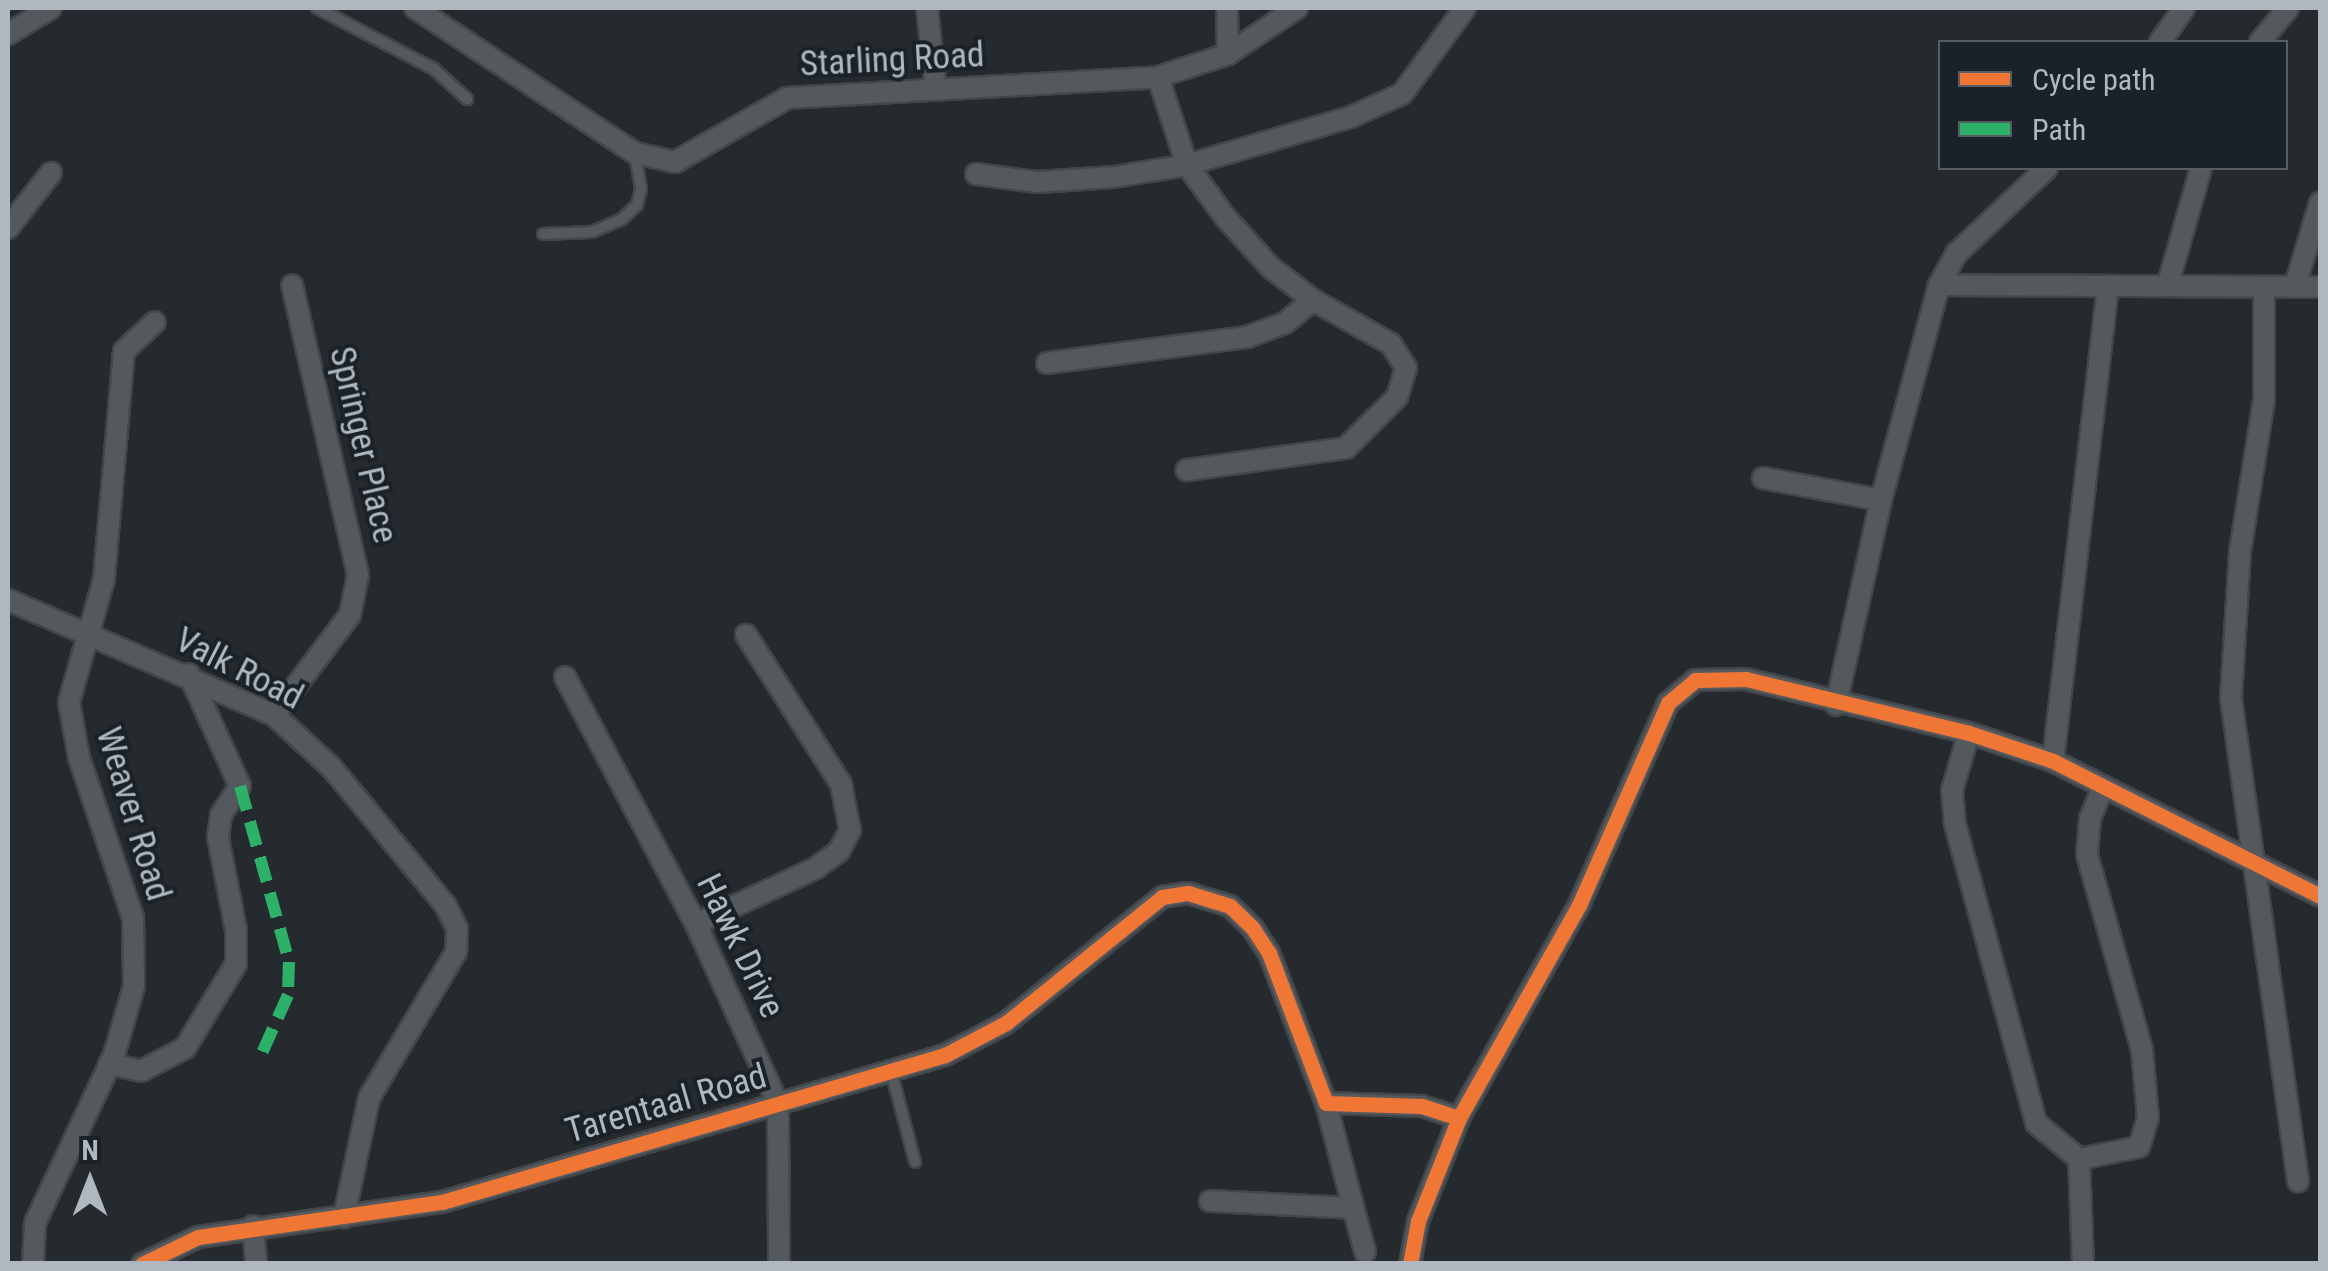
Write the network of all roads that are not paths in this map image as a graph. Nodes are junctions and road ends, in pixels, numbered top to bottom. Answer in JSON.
{"nodes":[{"id":1,"x":51,"y":8,"type":"edge"},
{"id":2,"x":317,"y":8,"type":"edge"},
{"id":3,"x":415,"y":8,"type":"edge"},
{"id":4,"x":927,"y":8,"type":"edge"},
{"id":5,"x":1227,"y":8,"type":"edge"},
{"id":6,"x":1297,"y":8,"type":"edge"},
{"id":7,"x":1465,"y":8,"type":"edge"},
{"id":8,"x":2184,"y":8,"type":"edge"},
{"id":9,"x":2288,"y":8,"type":"edge"},
{"id":10,"x":12,"y":31,"type":"edge"},
{"id":11,"x":2161,"y":40,"type":"edge"},
{"id":12,"x":2262,"y":40,"type":"edge"},
{"id":13,"x":1228,"y":54,"type":"junction"},
{"id":14,"x":1158,"y":77,"type":"junction"},
{"id":15,"x":936,"y":90,"type":"junction"},
{"id":16,"x":466,"y":99,"type":"dead end"},
{"id":17,"x":635,"y":153,"type":"junction"},
{"id":18,"x":1187,"y":165,"type":"junction"},
{"id":19,"x":2045,"y":170,"type":"edge"},
{"id":20,"x":2200,"y":170,"type":"edge"},
{"id":21,"x":52,"y":173,"type":"dead end"},
{"id":22,"x":976,"y":174,"type":"dead end"},
{"id":23,"x":2320,"y":203,"type":"edge"},
{"id":24,"x":8,"y":228,"type":"edge"},
{"id":25,"x":543,"y":234,"type":"dead end"},
{"id":26,"x":2296,"y":283,"type":"junction"},
{"id":27,"x":2168,"y":284,"type":"junction"},
{"id":28,"x":1939,"y":285,"type":"junction"},
{"id":29,"x":292,"y":286,"type":"dead end"},
{"id":30,"x":2108,"y":286,"type":"junction"},
{"id":31,"x":2320,"y":287,"type":"edge"},
{"id":32,"x":2264,"y":288,"type":"junction"},
{"id":33,"x":1313,"y":300,"type":"junction"},
{"id":34,"x":155,"y":322,"type":"dead end"},
{"id":35,"x":1047,"y":363,"type":"dead end"},
{"id":36,"x":1187,"y":470,"type":"dead end"},
{"id":37,"x":1763,"y":478,"type":"dead end"},
{"id":38,"x":1881,"y":500,"type":"junction"},
{"id":39,"x":8,"y":600,"type":"edge"},
{"id":40,"x":88,"y":634,"type":"junction"},
{"id":41,"x":746,"y":635,"type":"dead end"},
{"id":42,"x":188,"y":674,"type":"junction"},
{"id":43,"x":565,"y":677,"type":"dead end"},
{"id":44,"x":1836,"y":705,"type":"junction"},
{"id":45,"x":274,"y":715,"type":"junction"},
{"id":46,"x":1969,"y":733,"type":"junction"},
{"id":47,"x":2053,"y":762,"type":"junction"},
{"id":48,"x":2102,"y":787,"type":"junction"},
{"id":49,"x":2251,"y":865,"type":"junction"},
{"id":50,"x":2320,"y":896,"type":"edge"},
{"id":51,"x":696,"y":924,"type":"junction"},
{"id":52,"x":109,"y":1064,"type":"junction"},
{"id":53,"x":892,"y":1071,"type":"junction"},
{"id":54,"x":1326,"y":1102,"type":"junction"},
{"id":55,"x":778,"y":1104,"type":"junction"},
{"id":56,"x":1459,"y":1118,"type":"junction"},
{"id":57,"x":2079,"y":1159,"type":"junction"},
{"id":58,"x":915,"y":1162,"type":"dead end"},
{"id":59,"x":2298,"y":1181,"type":"dead end"},
{"id":60,"x":1210,"y":1201,"type":"dead end"},
{"id":61,"x":1351,"y":1208,"type":"junction"},
{"id":62,"x":344,"y":1217,"type":"junction"},
{"id":63,"x":253,"y":1226,"type":"junction"},
{"id":64,"x":1365,"y":1252,"type":"dead end"},
{"id":65,"x":32,"y":1264,"type":"edge"},
{"id":66,"x":142,"y":1264,"type":"edge"},
{"id":67,"x":256,"y":1264,"type":"edge"},
{"id":68,"x":779,"y":1264,"type":"edge"},
{"id":69,"x":1410,"y":1264,"type":"edge"},
{"id":70,"x":2083,"y":1264,"type":"edge"}],
"edges":[{"from":1,"to":10,"type":"street"},
{"from":2,"to":16,"type":"lane"},
{"from":3,"to":17,"type":"street","name":"Starling Road"},
{"from":4,"to":15,"type":"street"},
{"from":5,"to":13,"type":"street"},
{"from":6,"to":13,"type":"street","name":"Starling Road"},
{"from":7,"to":18,"type":"street"},
{"from":8,"to":11,"type":"street"},
{"from":9,"to":12,"type":"street"},
{"from":13,"to":14,"type":"street","name":"Starling Road"},
{"from":14,"to":15,"type":"street","name":"Starling Road"},
{"from":14,"to":18,"type":"street"},
{"from":15,"to":17,"type":"street","name":"Starling Road"},
{"from":17,"to":25,"type":"lane"},
{"from":18,"to":22,"type":"street"},
{"from":18,"to":33,"type":"street"},
{"from":19,"to":28,"type":"street"},
{"from":20,"to":27,"type":"street"},
{"from":21,"to":24,"type":"street"},
{"from":23,"to":26,"type":"street"},
{"from":26,"to":31,"type":"street"},
{"from":26,"to":32,"type":"street"},
{"from":27,"to":30,"type":"street"},
{"from":27,"to":32,"type":"street"},
{"from":28,"to":30,"type":"street"},
{"from":28,"to":38,"type":"street"},
{"from":29,"to":45,"type":"street","name":"Springer Place"},
{"from":30,"to":47,"type":"street"},
{"from":32,"to":49,"type":"street"},
{"from":33,"to":35,"type":"street"},
{"from":33,"to":36,"type":"street"},
{"from":34,"to":40,"type":"street","name":"Weaver Road"},
{"from":37,"to":38,"type":"street"},
{"from":38,"to":44,"type":"street"},
{"from":39,"to":40,"type":"street","name":"Valk Road"},
{"from":40,"to":42,"type":"street","name":"Valk Road"},
{"from":40,"to":52,"type":"street","name":"Weaver Road"},
{"from":41,"to":51,"type":"street"},
{"from":42,"to":45,"type":"street","name":"Valk Road"},
{"from":42,"to":52,"type":"street"},
{"from":43,"to":51,"type":"street","name":"Hawk Drive"},
{"from":44,"to":46,"type":"street"},
{"from":44,"to":56,"type":"street"},
{"from":45,"to":62,"type":"street","name":"Valk Road"},
{"from":46,"to":47,"type":"street"},
{"from":46,"to":57,"type":"street"},
{"from":47,"to":48,"type":"street"},
{"from":48,"to":49,"type":"street"},
{"from":48,"to":57,"type":"street"},
{"from":49,"to":50,"type":"street"},
{"from":49,"to":59,"type":"street"},
{"from":51,"to":55,"type":"street","name":"Hawk Drive"},
{"from":52,"to":65,"type":"street","name":"Weaver Road"},
{"from":53,"to":54,"type":"street","name":"Tarentaal Road"},
{"from":53,"to":55,"type":"street","name":"Tarentaal Road"},
{"from":53,"to":58,"type":"lane"},
{"from":54,"to":56,"type":"street"},
{"from":54,"to":61,"type":"street"},
{"from":55,"to":62,"type":"street","name":"Tarentaal Road"},
{"from":55,"to":68,"type":"street","name":"Hawk Drive"},
{"from":56,"to":69,"type":"street"},
{"from":57,"to":70,"type":"street"},
{"from":60,"to":61,"type":"street"},
{"from":61,"to":64,"type":"street"},
{"from":62,"to":63,"type":"street","name":"Tarentaal Road"},
{"from":63,"to":66,"type":"street","name":"Tarentaal Road"},
{"from":63,"to":67,"type":"street"}]}
